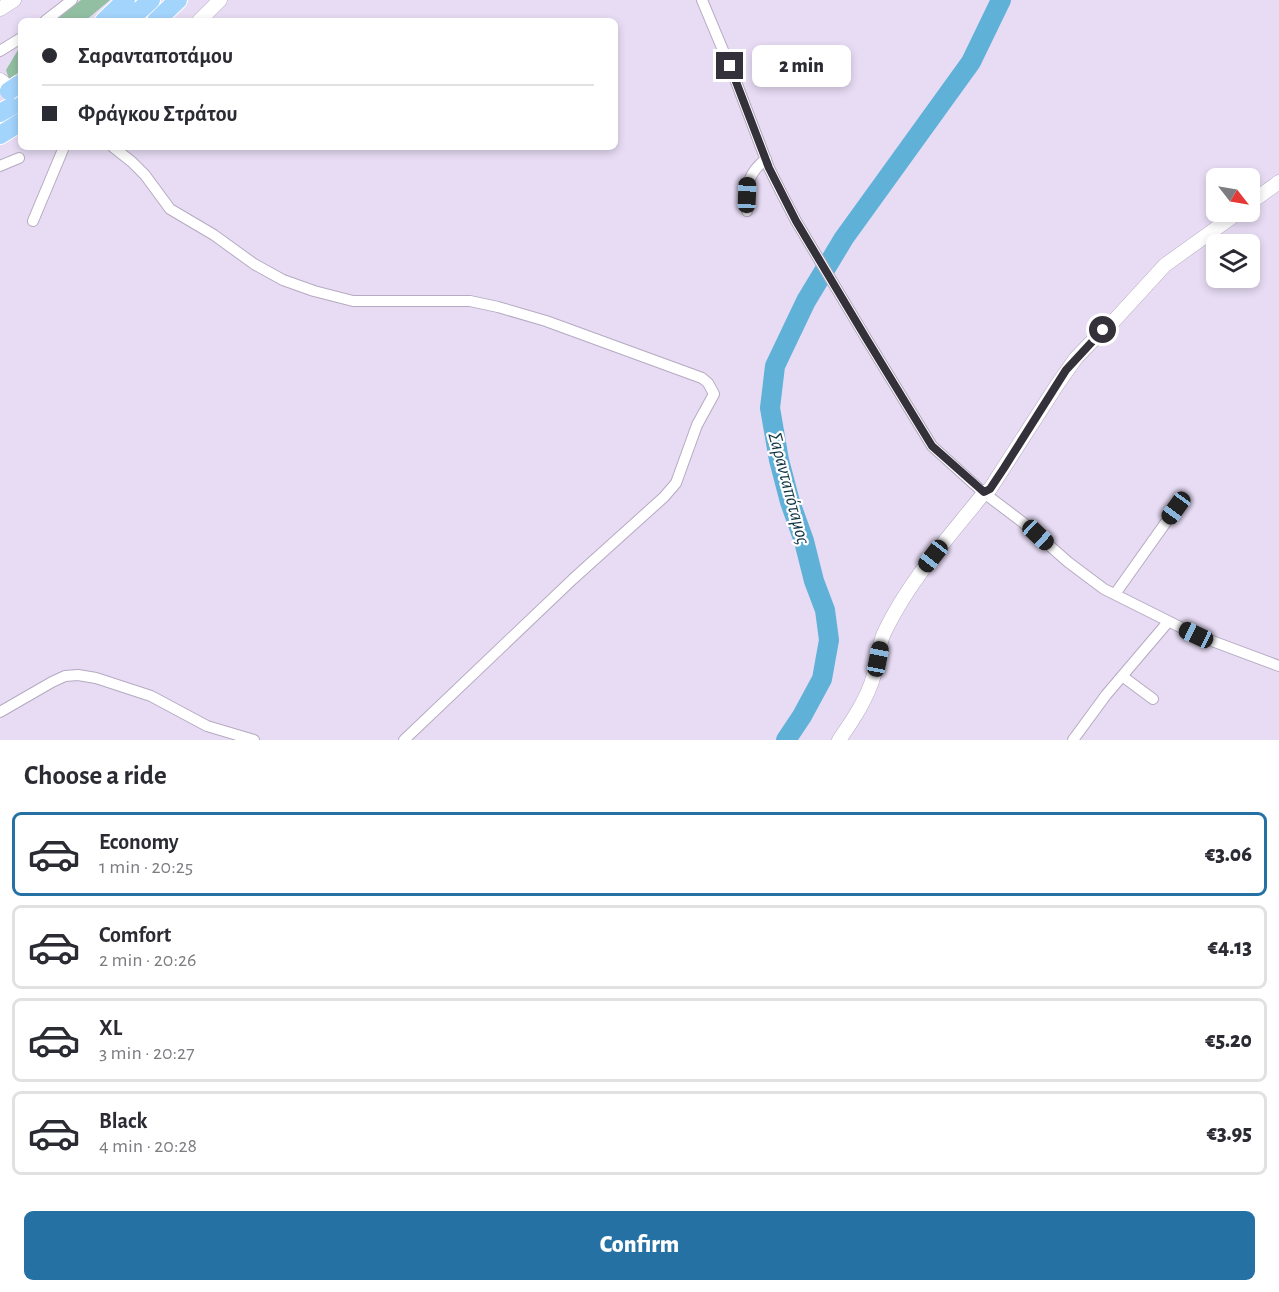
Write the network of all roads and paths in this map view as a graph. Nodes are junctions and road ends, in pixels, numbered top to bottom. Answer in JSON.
{"nodes":[{"id":1,"x":14,"y":0,"type":"edge"},
{"id":2,"x":72,"y":0,"type":"edge"},
{"id":3,"x":126,"y":0,"type":"edge"},
{"id":4,"x":151,"y":0,"type":"edge"},
{"id":5,"x":178,"y":0,"type":"edge"},
{"id":6,"x":220,"y":0,"type":"edge"},
{"id":7,"x":702,"y":0,"type":"edge"},
{"id":8,"x":0,"y":9,"type":"edge"},
{"id":9,"x":49,"y":18,"type":"edge"},
{"id":10,"x":107,"y":18,"type":"edge"},
{"id":11,"x":131,"y":18,"type":"edge"},
{"id":12,"x":159,"y":18,"type":"edge"},
{"id":13,"x":202,"y":18,"type":"edge"},
{"id":14,"x":18,"y":40,"type":"edge"},
{"id":15,"x":0,"y":51,"type":"edge"},
{"id":16,"x":11,"y":91,"type":"edge"},
{"id":17,"x":0,"y":113,"type":"edge"},
{"id":18,"x":18,"y":124,"type":"edge"},
{"id":19,"x":0,"y":135,"type":"edge"},
{"id":20,"x":63,"y":150,"type":"edge"},
{"id":21,"x":117,"y":150,"type":"edge"},
{"id":22,"x":19,"y":158,"type":"dead end"},
{"id":23,"x":766,"y":159,"type":"junction"},
{"id":24,"x":0,"y":166,"type":"edge"},
{"id":25,"x":1279,"y":182,"type":"edge"},
{"id":26,"x":1260,"y":196,"type":"edge"},
{"id":27,"x":747,"y":211,"type":"dead end"},
{"id":28,"x":33,"y":221,"type":"dead end"},
{"id":29,"x":1225,"y":222,"type":"edge"},
{"id":30,"x":984,"y":492,"type":"junction"},
{"id":31,"x":1176,"y":508,"type":"dead end"},
{"id":32,"x":1116,"y":594,"type":"junction"},
{"id":33,"x":1168,"y":622,"type":"junction"},
{"id":34,"x":1279,"y":666,"type":"edge"},
{"id":35,"x":1122,"y":676,"type":"junction"},
{"id":36,"x":1153,"y":699,"type":"dead end"},
{"id":37,"x":0,"y":712,"type":"edge"},
{"id":38,"x":254,"y":740,"type":"edge"},
{"id":39,"x":404,"y":740,"type":"edge"},
{"id":40,"x":839,"y":740,"type":"edge"},
{"id":41,"x":1073,"y":740,"type":"edge"}],
"edges":[{"from":1,"to":8,"type":"street"},
{"from":2,"to":9,"type":"street"},
{"from":3,"to":10,"type":"highway"},
{"from":4,"to":11,"type":"highway"},
{"from":5,"to":12,"type":"highway"},
{"from":6,"to":13,"type":"street"},
{"from":7,"to":23,"type":"street"},
{"from":14,"to":15,"type":"street"},
{"from":16,"to":17,"type":"highway"},
{"from":18,"to":19,"type":"highway"},
{"from":20,"to":28,"type":"street"},
{"from":21,"to":39,"type":"street"},
{"from":22,"to":24,"type":"street"},
{"from":23,"to":27,"type":"street"},
{"from":23,"to":30,"type":"street"},
{"from":25,"to":26,"type":"street"},
{"from":29,"to":30,"type":"street"},
{"from":30,"to":32,"type":"street"},
{"from":30,"to":40,"type":"street"},
{"from":31,"to":32,"type":"street"},
{"from":32,"to":33,"type":"street"},
{"from":33,"to":34,"type":"street"},
{"from":33,"to":35,"type":"street"},
{"from":35,"to":36,"type":"street"},
{"from":35,"to":41,"type":"street"},
{"from":37,"to":38,"type":"street"}]}
